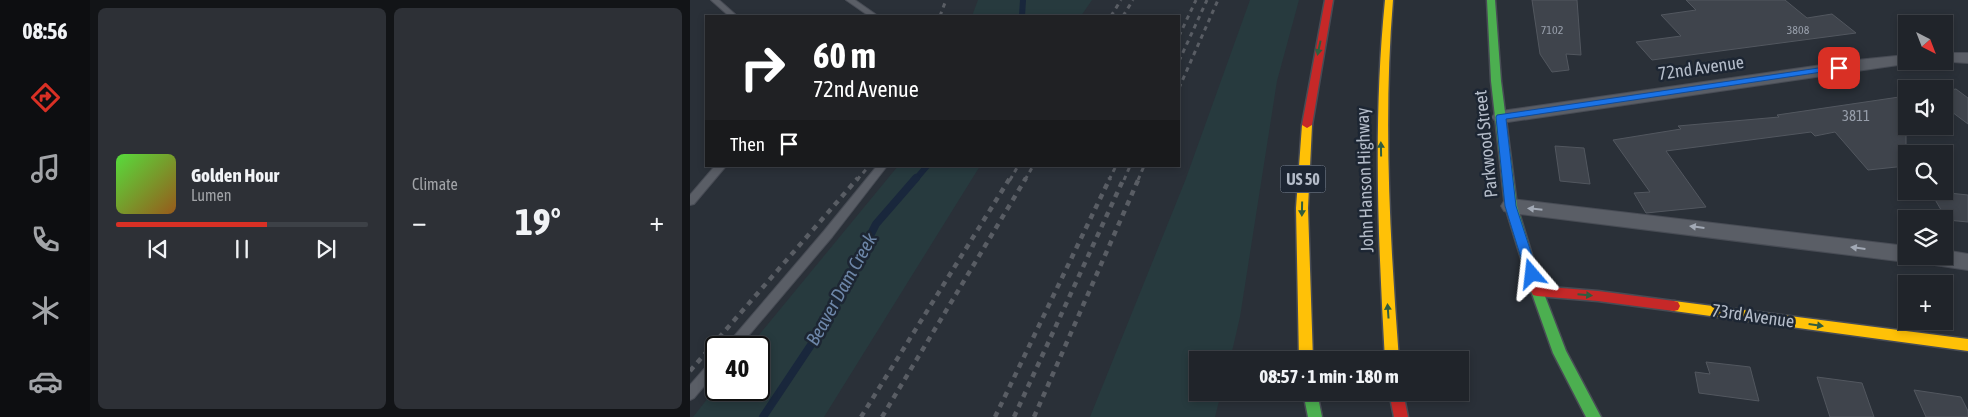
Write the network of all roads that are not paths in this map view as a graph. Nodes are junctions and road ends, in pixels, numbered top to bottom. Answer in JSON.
{"nodes":[{"id":1,"x":715,"y":0,"type":"edge"},
{"id":2,"x":850,"y":0,"type":"edge"},
{"id":3,"x":1329,"y":0,"type":"edge"},
{"id":4,"x":1389,"y":0,"type":"edge"},
{"id":5,"x":1491,"y":0,"type":"edge"},
{"id":6,"x":732,"y":15,"type":"edge"},
{"id":7,"x":872,"y":15,"type":"edge"},
{"id":8,"x":1953,"y":58,"type":"edge"},
{"id":9,"x":1968,"y":58,"type":"edge"},
{"id":10,"x":1898,"y":61,"type":"edge"},
{"id":11,"x":1501,"y":117,"type":"junction"},
{"id":12,"x":719,"y":167,"type":"edge"},
{"id":13,"x":881,"y":167,"type":"edge"},
{"id":14,"x":690,"y":202,"type":"edge"},
{"id":15,"x":1511,"y":206,"type":"junction"},
{"id":16,"x":1898,"y":253,"type":"edge"},
{"id":17,"x":1953,"y":260,"type":"edge"},
{"id":18,"x":1968,"y":262,"type":"edge"},
{"id":19,"x":1537,"y":291,"type":"junction"},
{"id":20,"x":740,"y":336,"type":"edge"},
{"id":21,"x":1968,"y":345,"type":"edge"},
{"id":22,"x":1306,"y":351,"type":"edge"},
{"id":23,"x":1391,"y":351,"type":"edge"},
{"id":24,"x":705,"y":377,"type":"edge"},
{"id":25,"x":690,"y":394,"type":"edge"},
{"id":26,"x":1312,"y":401,"type":"edge"},
{"id":27,"x":1398,"y":401,"type":"edge"},
{"id":28,"x":1315,"y":417,"type":"edge"},
{"id":29,"x":1401,"y":417,"type":"edge"},
{"id":30,"x":1594,"y":417,"type":"edge"}],
"edges":[{"from":1,"to":6,"type":"lane"},
{"from":2,"to":7,"type":"lane"},
{"from":3,"to":22,"type":"main road","number":"US 50","one_way":true},
{"from":23,"to":4,"type":"main road","name":"John Hanson Highway","one_way":true},
{"from":5,"to":11,"type":"main road","name":"Parkwood Street"},
{"from":8,"to":9,"type":"street"},
{"from":10,"to":11,"type":"street","name":"72nd Avenue"},
{"from":11,"to":15,"type":"main road","name":"Parkwood Street"},
{"from":12,"to":14,"type":"lane"},
{"from":13,"to":20,"type":"lane"},
{"from":16,"to":15,"type":"street","one_way":true},
{"from":15,"to":19,"type":"main road","name":"Parkwood Street"},
{"from":17,"to":18,"type":"street"},
{"from":19,"to":21,"type":"main road","name":"73rd Avenue","one_way":true},
{"from":19,"to":30,"type":"main road","name":"Parkwood Street"},
{"from":24,"to":25,"type":"lane"},
{"from":26,"to":28,"type":"main road"},
{"from":27,"to":29,"type":"main road"}]}
